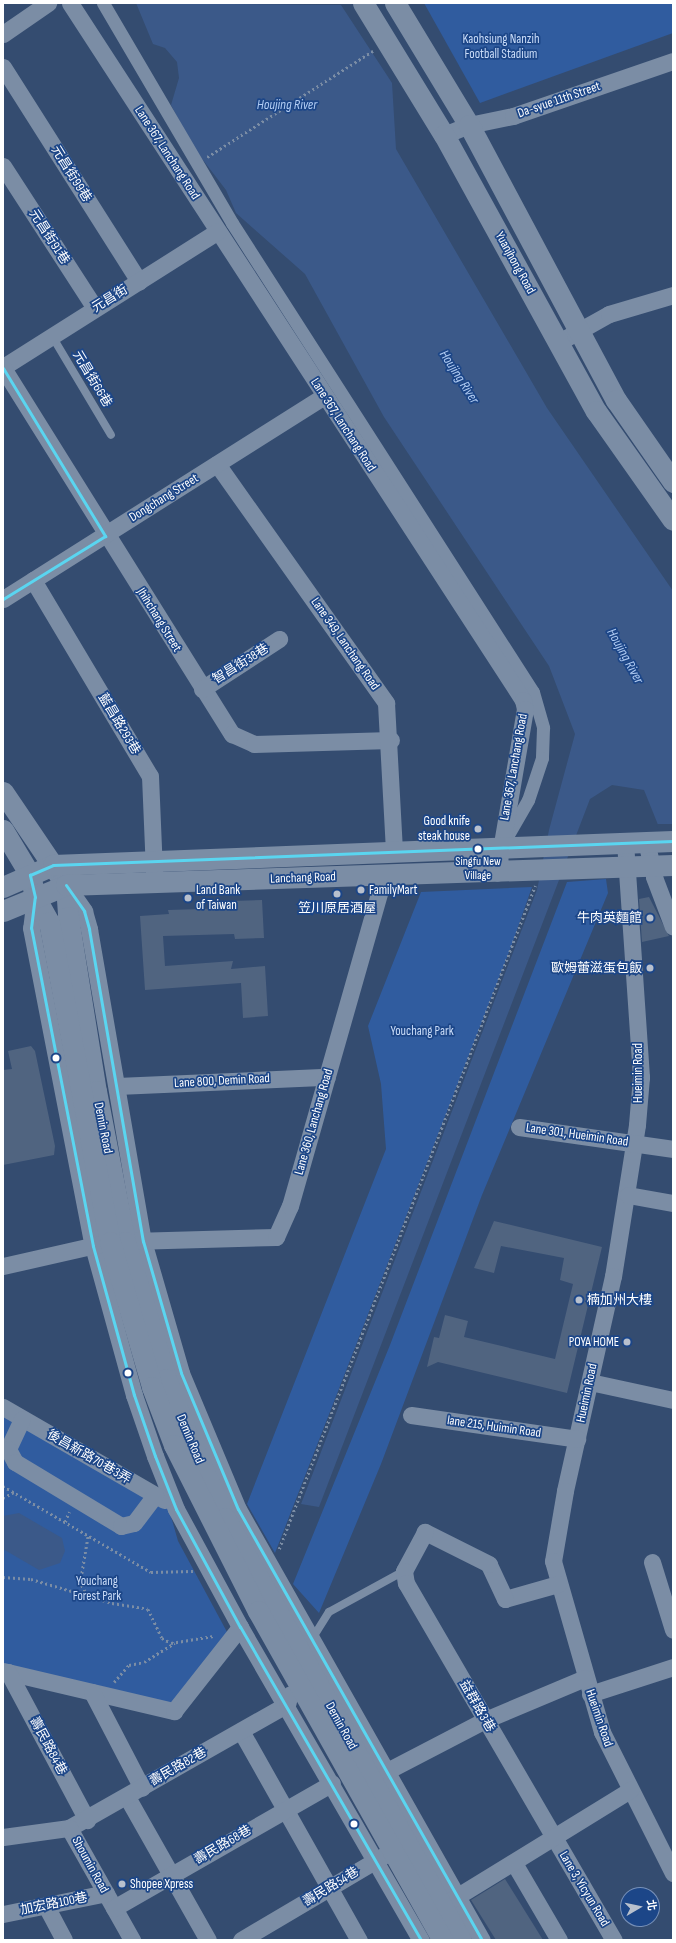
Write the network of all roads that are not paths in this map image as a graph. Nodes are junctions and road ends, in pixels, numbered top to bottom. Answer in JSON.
{"nodes":[{"id":1,"x":48,"y":3,"type":"edge"},
{"id":2,"x":70,"y":3,"type":"edge"},
{"id":3,"x":103,"y":3,"type":"edge"},
{"id":4,"x":363,"y":3,"type":"edge"},
{"id":5,"x":395,"y":3,"type":"edge"},
{"id":6,"x":3,"y":34,"type":"edge"},
{"id":7,"x":673,"y":61,"type":"edge"},
{"id":8,"x":3,"y":67,"type":"edge"},
{"id":9,"x":469,"y":125,"type":"junction"},
{"id":10,"x":444,"y":135,"type":"junction"},
{"id":11,"x":3,"y":166,"type":"edge"},
{"id":12,"x":218,"y":231,"type":"junction"},
{"id":13,"x":139,"y":281,"type":"junction"},
{"id":14,"x":673,"y":295,"type":"edge"},
{"id":15,"x":95,"y":308,"type":"junction"},
{"id":16,"x":579,"y":331,"type":"junction"},
{"id":17,"x":52,"y":336,"type":"junction"},
{"id":18,"x":559,"y":342,"type":"junction"},
{"id":19,"x":3,"y":367,"type":"edge"},
{"id":20,"x":324,"y":396,"type":"junction"},
{"id":21,"x":111,"y":435,"type":"dead end"},
{"id":22,"x":217,"y":464,"type":"junction"},
{"id":23,"x":673,"y":482,"type":"edge"},
{"id":24,"x":672,"y":517,"type":"edge"},
{"id":25,"x":105,"y":536,"type":"junction"},
{"id":26,"x":32,"y":580,"type":"junction"},
{"id":27,"x":3,"y":599,"type":"edge"},
{"id":28,"x":280,"y":639,"type":"dead end"},
{"id":29,"x":202,"y":689,"type":"junction"},
{"id":30,"x":391,"y":740,"type":"junction"},
{"id":31,"x":3,"y":792,"type":"edge"},
{"id":32,"x":3,"y":830,"type":"edge"},
{"id":33,"x":650,"y":841,"type":"edge"},
{"id":34,"x":501,"y":847,"type":"junction"},
{"id":35,"x":394,"y":852,"type":"junction"},
{"id":36,"x":154,"y":861,"type":"junction"},
{"id":37,"x":53,"y":865,"type":"junction"},
{"id":38,"x":663,"y":865,"type":"edge"},
{"id":39,"x":628,"y":866,"type":"junction"},
{"id":40,"x":497,"y":872,"type":"junction"},
{"id":41,"x":384,"y":876,"type":"junction"},
{"id":42,"x":13,"y":881,"type":"edge"},
{"id":43,"x":154,"y":883,"type":"junction"},
{"id":44,"x":66,"y":885,"type":"junction"},
{"id":45,"x":35,"y":897,"type":"junction"},
{"id":46,"x":3,"y":911,"type":"edge"},
{"id":47,"x":673,"y":927,"type":"edge"},
{"id":48,"x":327,"y":1076,"type":"junction"},
{"id":49,"x":116,"y":1086,"type":"junction"},
{"id":50,"x":519,"y":1127,"type":"dead end"},
{"id":51,"x":635,"y":1142,"type":"junction"},
{"id":52,"x":673,"y":1150,"type":"edge"},
{"id":53,"x":628,"y":1195,"type":"junction"},
{"id":54,"x":673,"y":1203,"type":"edge"},
{"id":55,"x":118,"y":1243,"type":"junction"},
{"id":56,"x":3,"y":1266,"type":"edge"},
{"id":57,"x":590,"y":1382,"type":"junction"},
{"id":58,"x":673,"y":1400,"type":"edge"},
{"id":59,"x":3,"y":1408,"type":"edge"},
{"id":60,"x":410,"y":1415,"type":"dead end"},
{"id":61,"x":22,"y":1419,"type":"junction"},
{"id":62,"x":577,"y":1439,"type":"junction"},
{"id":63,"x":155,"y":1495,"type":"junction"},
{"id":64,"x":175,"y":1506,"type":"junction"},
{"id":65,"x":652,"y":1562,"type":"dead end"},
{"id":66,"x":404,"y":1572,"type":"junction"},
{"id":67,"x":558,"y":1584,"type":"junction"},
{"id":68,"x":238,"y":1630,"type":"junction"},
{"id":69,"x":673,"y":1630,"type":"edge"},
{"id":70,"x":312,"y":1638,"type":"junction"},
{"id":71,"x":303,"y":1658,"type":"junction"},
{"id":72,"x":673,"y":1667,"type":"edge"},
{"id":73,"x":6,"y":1672,"type":"edge"},
{"id":74,"x":295,"y":1677,"type":"junction"},
{"id":75,"x":588,"y":1686,"type":"junction"},
{"id":76,"x":96,"y":1693,"type":"junction"},
{"id":77,"x":287,"y":1704,"type":"junction"},
{"id":78,"x":485,"y":1720,"type":"junction"},
{"id":79,"x":240,"y":1731,"type":"junction"},
{"id":80,"x":387,"y":1772,"type":"junction"},
{"id":81,"x":332,"y":1783,"type":"junction"},
{"id":82,"x":142,"y":1788,"type":"junction"},
{"id":83,"x":630,"y":1790,"type":"junction"},
{"id":84,"x":127,"y":1797,"type":"junction"},
{"id":85,"x":285,"y":1809,"type":"junction"},
{"id":86,"x":87,"y":1820,"type":"junction"},
{"id":87,"x":69,"y":1828,"type":"junction"},
{"id":88,"x":3,"y":1837,"type":"edge"},
{"id":89,"x":554,"y":1839,"type":"junction"},
{"id":90,"x":407,"y":1842,"type":"junction"},
{"id":91,"x":376,"y":1860,"type":"junction"},
{"id":92,"x":514,"y":1862,"type":"junction"},
{"id":93,"x":673,"y":1873,"type":"edge"},
{"id":94,"x":171,"y":1875,"type":"junction"},
{"id":95,"x":330,"y":1888,"type":"junction"},
{"id":96,"x":110,"y":1901,"type":"junction"},
{"id":97,"x":46,"y":1906,"type":"junction"},
{"id":98,"x":435,"y":1910,"type":"junction"},
{"id":99,"x":3,"y":1914,"type":"edge"},
{"id":100,"x":61,"y":1939,"type":"edge"},
{"id":101,"x":132,"y":1940,"type":"edge"},
{"id":102,"x":208,"y":1940,"type":"edge"},
{"id":103,"x":241,"y":1940,"type":"edge"},
{"id":104,"x":359,"y":1940,"type":"edge"},
{"id":105,"x":421,"y":1940,"type":"edge"},
{"id":106,"x":443,"y":1940,"type":"edge"},
{"id":107,"x":461,"y":1940,"type":"edge"},
{"id":108,"x":482,"y":1940,"type":"edge"},
{"id":109,"x":559,"y":1940,"type":"edge"},
{"id":110,"x":614,"y":1940,"type":"edge"}],
"edges":[{"from":1,"to":6,"type":"street"},
{"from":2,"to":12,"type":"street","name":"Lane 367, Lanchang Road"},
{"from":3,"to":34,"type":"street"},
{"from":4,"to":10,"type":"street","name":"Yuanjhong Road"},
{"from":5,"to":9,"type":"street","name":"Yuanjhong Road"},
{"from":7,"to":9,"type":"street","name":"Da-syue 11th Street"},
{"from":8,"to":13,"type":"street","name":"元昌街99巷"},
{"from":9,"to":10,"type":"street","name":"Da-syue 11th Street"},
{"from":9,"to":16,"type":"street","name":"Yuanjhong Road"},
{"from":10,"to":18,"type":"street","name":"Yuanjhong Road"},
{"from":11,"to":15,"type":"street","name":"元昌街91巷"},
{"from":12,"to":13,"type":"street","name":"元昌街"},
{"from":12,"to":20,"type":"street","name":"Lane 367, Lanchang Road"},
{"from":13,"to":15,"type":"street","name":"元昌街"},
{"from":14,"to":16,"type":"street"},
{"from":15,"to":17,"type":"street","name":"元昌街"},
{"from":16,"to":18,"type":"street"},
{"from":16,"to":23,"type":"street","name":"Yuanjhong Road"},
{"from":17,"to":19,"type":"street","name":"元昌街"},
{"from":17,"to":21,"type":"lane","name":"元昌街66巷"},
{"from":18,"to":24,"type":"street","name":"Yuanjhong Road"},
{"from":19,"to":25,"type":"street","name":"Jhihchang Street"},
{"from":20,"to":22,"type":"street","name":"Dongchang Street"},
{"from":20,"to":34,"type":"street","name":"Lane 367, Lanchang Road"},
{"from":22,"to":25,"type":"street","name":"Dongchang Street"},
{"from":22,"to":30,"type":"street","name":"Lane 349, Lanchang Road"},
{"from":25,"to":26,"type":"street","name":"Dongchang Street"},
{"from":25,"to":29,"type":"street","name":"Jhihchang Street"},
{"from":26,"to":27,"type":"street","name":"Dongchang Street"},
{"from":26,"to":36,"type":"street","name":"藍昌路293巷"},
{"from":28,"to":29,"type":"street","name":"智昌街38巷"},
{"from":29,"to":30,"type":"street","name":"Jhihchang Street"},
{"from":30,"to":35,"type":"street","name":"Lane 349, Lanchang Road"},
{"from":31,"to":37,"type":"street","name":"Demin Road"},
{"from":32,"to":42,"type":"street","name":"Demin Road"},
{"from":33,"to":34,"type":"street","name":"Lanchang Road"},
{"from":33,"to":38,"type":"street"},
{"from":33,"to":39,"type":"street","name":"Hueimin Road"},
{"from":34,"to":35,"type":"street","name":"Lanchang Road"},
{"from":34,"to":40,"type":"street","name":"Lane 367, Lanchang Road"},
{"from":35,"to":36,"type":"street","name":"Lanchang Road"},
{"from":35,"to":41,"type":"street"},
{"from":36,"to":37,"type":"street","name":"Lanchang Road"},
{"from":36,"to":43,"type":"street","name":"藍昌路293巷"},
{"from":37,"to":42,"type":"street","name":"Lanchang Road"},
{"from":37,"to":44,"type":"street","name":"Demin Road"},
{"from":38,"to":39,"type":"street"},
{"from":38,"to":47,"type":"street"},
{"from":39,"to":40,"type":"street","name":"Lanchang Road"},
{"from":39,"to":51,"type":"street","name":"Hueimin Road"},
{"from":40,"to":41,"type":"street","name":"Lanchang Road"},
{"from":41,"to":43,"type":"street","name":"Lanchang Road"},
{"from":41,"to":48,"type":"street","name":"Lane 360, Lanchang Road"},
{"from":42,"to":45,"type":"street","name":"Demin Road"},
{"from":43,"to":44,"type":"street","name":"Lanchang Road"},
{"from":44,"to":45,"type":"street","name":"Lanchang Road"},
{"from":44,"to":49,"type":"street","name":"Demin Road"},
{"from":44,"to":55,"type":"street","name":"Demin Road"},
{"from":45,"to":46,"type":"street","name":"Lanchang Road"},
{"from":45,"to":55,"type":"street","name":"Demin Road"},
{"from":48,"to":49,"type":"street","name":"Lane 800, Demin Road"},
{"from":48,"to":55,"type":"street","name":"Lane 360, Lanchang Road"},
{"from":49,"to":55,"type":"street","name":"Demin Road"},
{"from":50,"to":51,"type":"street","name":"Lane 301, Hueimin Road"},
{"from":51,"to":52,"type":"street","name":"Lane 301, Hueimin Road"},
{"from":51,"to":53,"type":"street","name":"Hueimin Road"},
{"from":53,"to":54,"type":"street"},
{"from":53,"to":57,"type":"street","name":"Hueimin Road"},
{"from":55,"to":56,"type":"street"},
{"from":55,"to":64,"type":"street","name":"Demin Road"},
{"from":55,"to":70,"type":"street","name":"Demin Road"},
{"from":55,"to":71,"type":"street","name":"Demin Road"},
{"from":55,"to":74,"type":"street","name":"Demin Road"},
{"from":57,"to":58,"type":"street"},
{"from":57,"to":62,"type":"street","name":"Hueimin Road"},
{"from":59,"to":61,"type":"street","name":"後昌新路70巷3弄"},
{"from":60,"to":62,"type":"street","name":"lane 215, Huimin Road"},
{"from":61,"to":63,"type":"street","name":"後昌新路70巷3弄"},
{"from":61,"to":63,"type":"street"},
{"from":62,"to":67,"type":"street","name":"Hueimin Road"},
{"from":63,"to":64,"type":"street","name":"後昌新路70巷3弄"},
{"from":64,"to":68,"type":"street","name":"Demin Road"},
{"from":65,"to":69,"type":"street"},
{"from":66,"to":67,"type":"street"},
{"from":66,"to":70,"type":"lane"},
{"from":66,"to":78,"type":"street","name":"益群路3巷"},
{"from":67,"to":75,"type":"street","name":"Hueimin Road"},
{"from":68,"to":76,"type":"street"},
{"from":68,"to":77,"type":"street","name":"Demin Road"},
{"from":70,"to":71,"type":"street"},
{"from":70,"to":80,"type":"street","name":"Demin Road"},
{"from":71,"to":74,"type":"street"},
{"from":71,"to":90,"type":"street","name":"Demin Road"},
{"from":72,"to":75,"type":"street"},
{"from":73,"to":76,"type":"street"},
{"from":73,"to":86,"type":"street","name":"壽民路84巷"},
{"from":74,"to":77,"type":"street"},
{"from":74,"to":90,"type":"street","name":"Demin Road"},
{"from":75,"to":78,"type":"street"},
{"from":75,"to":83,"type":"street","name":"Hueimin Road"},
{"from":76,"to":82,"type":"street"},
{"from":77,"to":79,"type":"street","name":"壽民路82巷"},
{"from":77,"to":81,"type":"street","name":"Demin Road"},
{"from":78,"to":80,"type":"street"},
{"from":78,"to":89,"type":"street","name":"益群路3巷"},
{"from":79,"to":82,"type":"street","name":"壽民路82巷"},
{"from":79,"to":85,"type":"street"},
{"from":80,"to":90,"type":"street","name":"Demin Road"},
{"from":81,"to":85,"type":"street","name":"壽民路68巷"},
{"from":81,"to":91,"type":"street","name":"Demin Road"},
{"from":82,"to":84,"type":"street","name":"壽民路82巷"},
{"from":83,"to":89,"type":"street"},
{"from":83,"to":93,"type":"street","name":"Hueimin Road"},
{"from":84,"to":86,"type":"street","name":"壽民路82巷"},
{"from":84,"to":94,"type":"street"},
{"from":85,"to":94,"type":"street","name":"壽民路68巷"},
{"from":85,"to":95,"type":"street"},
{"from":86,"to":87,"type":"street","name":"壽民路82巷"},
{"from":87,"to":88,"type":"street","name":"Shoumin Road"},
{"from":87,"to":96,"type":"street","name":"Shoumin Road"},
{"from":89,"to":92,"type":"street"},
{"from":89,"to":110,"type":"street","name":"Lane 3, Yicyun Road"},
{"from":90,"to":91,"type":"street","name":"壽民路54巷"},
{"from":90,"to":98,"type":"street","name":"Demin Road"},
{"from":91,"to":95,"type":"street","name":"壽民路54巷"},
{"from":91,"to":98,"type":"street","name":"Demin Road"},
{"from":92,"to":98,"type":"street"},
{"from":92,"to":109,"type":"street"},
{"from":94,"to":96,"type":"street","name":"壽民路68巷"},
{"from":94,"to":102,"type":"street"},
{"from":95,"to":103,"type":"street","name":"壽民路54巷"},
{"from":95,"to":104,"type":"street"},
{"from":96,"to":97,"type":"street","name":"加宏路100巷"},
{"from":96,"to":101,"type":"street","name":"Shoumin Road"},
{"from":97,"to":99,"type":"street","name":"加宏路100巷"},
{"from":97,"to":100,"type":"street"},
{"from":98,"to":105,"type":"street","name":"Demin Road"},
{"from":98,"to":106,"type":"street","name":"Demin Road"},
{"from":98,"to":107,"type":"street","name":"Demin Road"},
{"from":98,"to":108,"type":"street","name":"Demin Road"}]}
